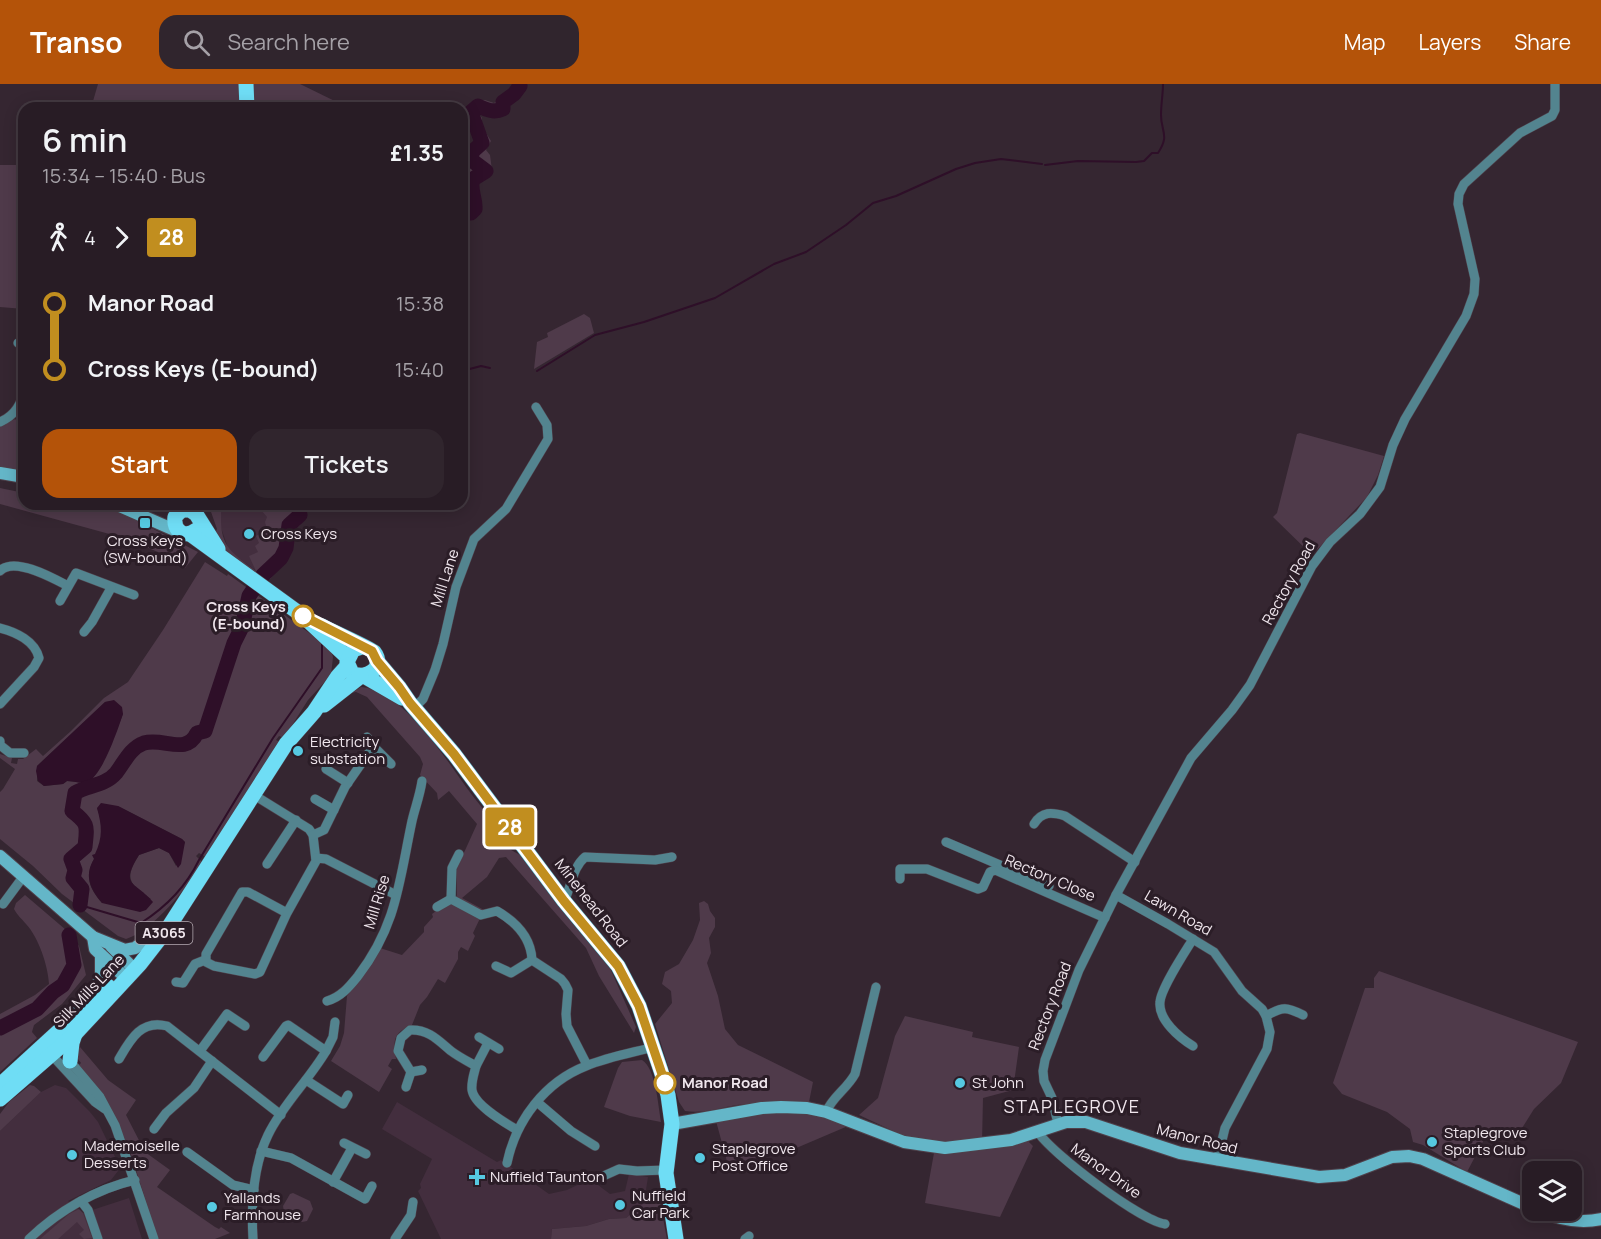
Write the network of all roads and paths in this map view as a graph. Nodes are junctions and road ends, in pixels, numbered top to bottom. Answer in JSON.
{"nodes":[{"id":1,"x":246,"y":84,"type":"edge"},
{"id":2,"x":1555,"y":84,"type":"edge"},
{"id":3,"x":247,"y":102,"type":"edge"},
{"id":4,"x":18,"y":406,"type":"edge"},
{"id":5,"x":536,"y":407,"type":"dead end"},
{"id":6,"x":0,"y":422,"type":"edge"},
{"id":7,"x":0,"y":473,"type":"edge"},
{"id":8,"x":18,"y":476,"type":"edge"},
{"id":9,"x":130,"y":510,"type":"edge"},
{"id":10,"x":189,"y":517,"type":"edge"},
{"id":11,"x":0,"y":571,"type":"edge"},
{"id":12,"x":68,"y":586,"type":"junction"},
{"id":13,"x":111,"y":588,"type":"junction"},
{"id":14,"x":134,"y":595,"type":"dead end"},
{"id":15,"x":60,"y":601,"type":"dead end"},
{"id":16,"x":306,"y":619,"type":"junction"},
{"id":17,"x":0,"y":628,"type":"edge"},
{"id":18,"x":84,"y":632,"type":"dead end"},
{"id":19,"x":362,"y":647,"type":"junction"},
{"id":20,"x":377,"y":661,"type":"junction"},
{"id":21,"x":348,"y":662,"type":"junction"},
{"id":22,"x":362,"y":676,"type":"junction"},
{"id":23,"x":0,"y":704,"type":"edge"},
{"id":24,"x":412,"y":705,"type":"junction"},
{"id":25,"x":314,"y":712,"type":"junction"},
{"id":26,"x":367,"y":737,"type":"dead end"},
{"id":27,"x":0,"y":741,"type":"edge"},
{"id":28,"x":374,"y":747,"type":"junction"},
{"id":29,"x":24,"y":753,"type":"dead end"},
{"id":30,"x":391,"y":764,"type":"dead end"},
{"id":31,"x":326,"y":769,"type":"dead end"},
{"id":32,"x":348,"y":783,"type":"junction"},
{"id":33,"x":432,"y":794,"type":"dead end"},
{"id":34,"x":254,"y":795,"type":"junction"},
{"id":35,"x":315,"y":799,"type":"dead end"},
{"id":36,"x":334,"y":810,"type":"junction"},
{"id":37,"x":296,"y":820,"type":"junction"},
{"id":38,"x":1035,"y":824,"type":"dead end"},
{"id":39,"x":313,"y":835,"type":"junction"},
{"id":40,"x":946,"y":842,"type":"dead end"},
{"id":41,"x":459,"y":854,"type":"dead end"},
{"id":42,"x":0,"y":856,"type":"edge"},
{"id":43,"x":672,"y":857,"type":"dead end"},
{"id":44,"x":316,"y":858,"type":"junction"},
{"id":45,"x":1135,"y":862,"type":"junction"},
{"id":46,"x":267,"y":864,"type":"dead end"},
{"id":47,"x":442,"y":864,"type":"dead end"},
{"id":48,"x":452,"y":868,"type":"junction"},
{"id":49,"x":23,"y":877,"type":"junction"},
{"id":50,"x":900,"y":879,"type":"dead end"},
{"id":51,"x":190,"y":895,"type":"junction"},
{"id":52,"x":396,"y":895,"type":"junction"},
{"id":53,"x":1116,"y":896,"type":"junction"},
{"id":54,"x":451,"y":899,"type":"junction"},
{"id":55,"x":564,"y":901,"type":"junction"},
{"id":56,"x":3,"y":904,"type":"dead end"},
{"id":57,"x":436,"y":907,"type":"dead end"},
{"id":58,"x":287,"y":913,"type":"junction"},
{"id":59,"x":1106,"y":916,"type":"junction"},
{"id":60,"x":93,"y":937,"type":"junction"},
{"id":61,"x":149,"y":938,"type":"junction"},
{"id":62,"x":1194,"y":939,"type":"junction"},
{"id":63,"x":111,"y":945,"type":"junction"},
{"id":64,"x":101,"y":955,"type":"junction"},
{"id":65,"x":205,"y":960,"type":"junction"},
{"id":66,"x":532,"y":960,"type":"junction"},
{"id":67,"x":496,"y":966,"type":"dead end"},
{"id":68,"x":128,"y":971,"type":"junction"},
{"id":69,"x":176,"y":982,"type":"dead end"},
{"id":70,"x":876,"y":987,"type":"dead end"},
{"id":71,"x":327,"y":1001,"type":"dead end"},
{"id":72,"x":1160,"y":1007,"type":"junction"},
{"id":73,"x":1150,"y":1009,"type":"dead end"},
{"id":74,"x":1303,"y":1015,"type":"dead end"},
{"id":75,"x":1266,"y":1016,"type":"junction"},
{"id":76,"x":335,"y":1022,"type":"dead end"},
{"id":77,"x":245,"y":1026,"type":"dead end"},
{"id":78,"x":74,"y":1027,"type":"junction"},
{"id":79,"x":479,"y":1037,"type":"dead end"},
{"id":80,"x":1183,"y":1040,"type":"junction"},
{"id":81,"x":488,"y":1043,"type":"junction"},
{"id":82,"x":1193,"y":1046,"type":"dead end"},
{"id":83,"x":51,"y":1047,"type":"junction"},
{"id":84,"x":654,"y":1047,"type":"junction"},
{"id":85,"x":499,"y":1049,"type":"dead end"},
{"id":86,"x":1177,"y":1050,"type":"dead end"},
{"id":87,"x":200,"y":1051,"type":"junction"},
{"id":88,"x":263,"y":1051,"type":"dead end"},
{"id":89,"x":326,"y":1051,"type":"junction"},
{"id":90,"x":119,"y":1059,"type":"dead end"},
{"id":91,"x":212,"y":1061,"type":"junction"},
{"id":92,"x":66,"y":1064,"type":"junction"},
{"id":93,"x":587,"y":1065,"type":"junction"},
{"id":94,"x":476,"y":1066,"type":"junction"},
{"id":95,"x":36,"y":1069,"type":"junction"},
{"id":96,"x":422,"y":1070,"type":"dead end"},
{"id":97,"x":411,"y":1072,"type":"junction"},
{"id":98,"x":306,"y":1080,"type":"junction"},
{"id":99,"x":0,"y":1085,"type":"edge"},
{"id":100,"x":406,"y":1087,"type":"dead end"},
{"id":101,"x":0,"y":1099,"type":"edge"},
{"id":102,"x":537,"y":1102,"type":"junction"},
{"id":103,"x":343,"y":1103,"type":"dead end"},
{"id":104,"x":826,"y":1112,"type":"junction"},
{"id":105,"x":281,"y":1114,"type":"junction"},
{"id":106,"x":672,"y":1124,"type":"junction"},
{"id":107,"x":1058,"y":1124,"type":"junction"},
{"id":108,"x":583,"y":1126,"type":"dead end"},
{"id":109,"x":154,"y":1129,"type":"dead end"},
{"id":110,"x":517,"y":1130,"type":"junction"},
{"id":111,"x":1038,"y":1132,"type":"junction"},
{"id":112,"x":578,"y":1136,"type":"junction"},
{"id":113,"x":595,"y":1146,"type":"dead end"},
{"id":114,"x":202,"y":1150,"type":"dead end"},
{"id":115,"x":261,"y":1151,"type":"junction"},
{"id":116,"x":366,"y":1154,"type":"dead end"},
{"id":117,"x":1216,"y":1161,"type":"junction"},
{"id":118,"x":507,"y":1162,"type":"dead end"},
{"id":119,"x":666,"y":1170,"type":"junction"},
{"id":120,"x":599,"y":1178,"type":"dead end"},
{"id":121,"x":135,"y":1180,"type":"junction"},
{"id":122,"x":333,"y":1182,"type":"junction"},
{"id":123,"x":372,"y":1186,"type":"dead end"},
{"id":124,"x":254,"y":1190,"type":"junction"},
{"id":125,"x":81,"y":1201,"type":"junction"},
{"id":126,"x":413,"y":1202,"type":"dead end"},
{"id":127,"x":1522,"y":1203,"type":"edge"},
{"id":128,"x":1601,"y":1218,"type":"edge"},
{"id":129,"x":1582,"y":1221,"type":"edge"},
{"id":130,"x":1165,"y":1224,"type":"dead end"},
{"id":131,"x":29,"y":1239,"type":"edge"},
{"id":132,"x":98,"y":1239,"type":"edge"},
{"id":133,"x":154,"y":1239,"type":"edge"},
{"id":134,"x":253,"y":1239,"type":"edge"},
{"id":135,"x":395,"y":1239,"type":"edge"},
{"id":136,"x":676,"y":1239,"type":"edge"}],
"edges":[{"from":1,"to":3,"type":"main road"},
{"from":2,"to":45,"type":"street","name":"Rectory Road"},
{"from":4,"to":6,"type":"street"},
{"from":5,"to":24,"type":"street","name":"Mill Lane"},
{"from":7,"to":8,"type":"street"},
{"from":9,"to":10,"type":"street"},
{"from":10,"to":16,"type":"main road"},
{"from":11,"to":12,"type":"street"},
{"from":12,"to":13,"type":"street"},
{"from":12,"to":15,"type":"street"},
{"from":13,"to":14,"type":"street"},
{"from":13,"to":18,"type":"street"},
{"from":16,"to":19,"type":"main road"},
{"from":16,"to":21,"type":"main road"},
{"from":17,"to":23,"type":"street"},
{"from":19,"to":20,"type":"main road"},
{"from":19,"to":21,"type":"main road"},
{"from":20,"to":22,"type":"main road"},
{"from":20,"to":24,"type":"main road","name":"Minehead Road"},
{"from":21,"to":22,"type":"main road"},
{"from":21,"to":25,"type":"main road","name":"Silk Mills Lane","number":"A3065"},
{"from":22,"to":24,"type":"main road","name":"Minehead Road"},
{"from":22,"to":25,"type":"main road","name":"Silk Mills Lane","number":"A3065"},
{"from":24,"to":55,"type":"main road","name":"Minehead Road"},
{"from":25,"to":34,"type":"main road","name":"Silk Mills Lane","number":"A3065"},
{"from":26,"to":28,"type":"street"},
{"from":27,"to":29,"type":"street"},
{"from":28,"to":30,"type":"street"},
{"from":28,"to":32,"type":"street"},
{"from":31,"to":32,"type":"street"},
{"from":32,"to":36,"type":"street"},
{"from":33,"to":52,"type":"street","name":"Mill Rise"},
{"from":34,"to":37,"type":"street"},
{"from":34,"to":51,"type":"main road","name":"Silk Mills Lane","number":"A3065"},
{"from":35,"to":36,"type":"street"},
{"from":36,"to":39,"type":"street"},
{"from":37,"to":39,"type":"street"},
{"from":37,"to":46,"type":"street"},
{"from":38,"to":45,"type":"street"},
{"from":39,"to":44,"type":"street"},
{"from":40,"to":59,"type":"street"},
{"from":41,"to":48,"type":"street"},
{"from":42,"to":49,"type":"street"},
{"from":43,"to":55,"type":"street"},
{"from":44,"to":52,"type":"street"},
{"from":44,"to":58,"type":"street"},
{"from":45,"to":53,"type":"street","name":"Rectory Road"},
{"from":47,"to":48,"type":"street"},
{"from":48,"to":54,"type":"street"},
{"from":49,"to":56,"type":"street"},
{"from":49,"to":60,"type":"street"},
{"from":50,"to":59,"type":"street","name":"Rectory Close"},
{"from":51,"to":61,"type":"main road","name":"Silk Mills Lane","number":"A3065"},
{"from":51,"to":68,"type":"main road","name":"Silk Mills Lane","number":"A3065"},
{"from":52,"to":71,"type":"street","name":"Mill Rise"},
{"from":53,"to":59,"type":"street","name":"Rectory Road"},
{"from":53,"to":62,"type":"street","name":"Lawn Road"},
{"from":54,"to":57,"type":"street"},
{"from":54,"to":66,"type":"street"},
{"from":55,"to":84,"type":"main road","name":"Minehead Road"},
{"from":58,"to":65,"type":"street"},
{"from":58,"to":65,"type":"street"},
{"from":59,"to":107,"type":"street","name":"Rectory Road"},
{"from":60,"to":63,"type":"street"},
{"from":60,"to":64,"type":"street"},
{"from":61,"to":63,"type":"street"},
{"from":61,"to":68,"type":"main road","name":"Silk Mills Lane","number":"A3065"},
{"from":62,"to":72,"type":"street"},
{"from":62,"to":75,"type":"street","name":"Lawn Road"},
{"from":63,"to":68,"type":"street"},
{"from":64,"to":68,"type":"street"},
{"from":64,"to":78,"type":"street"},
{"from":65,"to":69,"type":"street"},
{"from":66,"to":67,"type":"street"},
{"from":66,"to":93,"type":"street"},
{"from":68,"to":78,"type":"main road","name":"Silk Mills Lane","number":"A3065"},
{"from":70,"to":104,"type":"street"},
{"from":72,"to":73,"type":"street"},
{"from":72,"to":80,"type":"street"},
{"from":74,"to":75,"type":"street"},
{"from":75,"to":117,"type":"street"},
{"from":76,"to":89,"type":"street"},
{"from":77,"to":87,"type":"street"},
{"from":78,"to":83,"type":"main road","name":"Silk Mills Lane","number":"A3065"},
{"from":78,"to":92,"type":"main road"},
{"from":79,"to":81,"type":"street"},
{"from":80,"to":82,"type":"street"},
{"from":80,"to":86,"type":"street"},
{"from":81,"to":85,"type":"street"},
{"from":81,"to":94,"type":"street"},
{"from":83,"to":92,"type":"street"},
{"from":83,"to":95,"type":"main road","name":"Silk Mills Lane","number":"A3065"},
{"from":83,"to":99,"type":"main road","name":"Silk Mills Lane","number":"A3065"},
{"from":84,"to":93,"type":"street"},
{"from":84,"to":106,"type":"main road","name":"Minehead Road"},
{"from":87,"to":90,"type":"street"},
{"from":87,"to":91,"type":"street"},
{"from":88,"to":89,"type":"street"},
{"from":89,"to":98,"type":"street"},
{"from":91,"to":105,"type":"street"},
{"from":91,"to":109,"type":"street"},
{"from":92,"to":95,"type":"main road"},
{"from":92,"to":121,"type":"street"},
{"from":93,"to":102,"type":"street"},
{"from":94,"to":97,"type":"street"},
{"from":94,"to":110,"type":"street"},
{"from":95,"to":101,"type":"main road","name":"Silk Mills Lane","number":"A3065"},
{"from":96,"to":97,"type":"street"},
{"from":97,"to":100,"type":"street"},
{"from":98,"to":103,"type":"street"},
{"from":98,"to":105,"type":"street"},
{"from":102,"to":110,"type":"street"},
{"from":102,"to":112,"type":"street"},
{"from":104,"to":106,"type":"street","name":"Manor Road"},
{"from":104,"to":111,"type":"street","name":"Manor Road"},
{"from":105,"to":115,"type":"street"},
{"from":106,"to":119,"type":"main road","name":"Minehead Road"},
{"from":107,"to":111,"type":"street","name":"Manor Road"},
{"from":107,"to":117,"type":"street","name":"Manor Road"},
{"from":108,"to":112,"type":"street"},
{"from":110,"to":118,"type":"street"},
{"from":111,"to":130,"type":"street","name":"Manor Drive"},
{"from":112,"to":113,"type":"street"},
{"from":114,"to":124,"type":"street"},
{"from":115,"to":122,"type":"street"},
{"from":115,"to":124,"type":"street"},
{"from":116,"to":122,"type":"street"},
{"from":117,"to":127,"type":"street","name":"Manor Road"},
{"from":119,"to":120,"type":"street"},
{"from":119,"to":136,"type":"main road","name":"Minehead Road"},
{"from":121,"to":125,"type":"street"},
{"from":121,"to":133,"type":"street"},
{"from":122,"to":123,"type":"street"},
{"from":124,"to":134,"type":"street"},
{"from":125,"to":131,"type":"street"},
{"from":125,"to":132,"type":"street"},
{"from":126,"to":135,"type":"street"},
{"from":128,"to":129,"type":"street"}]}
